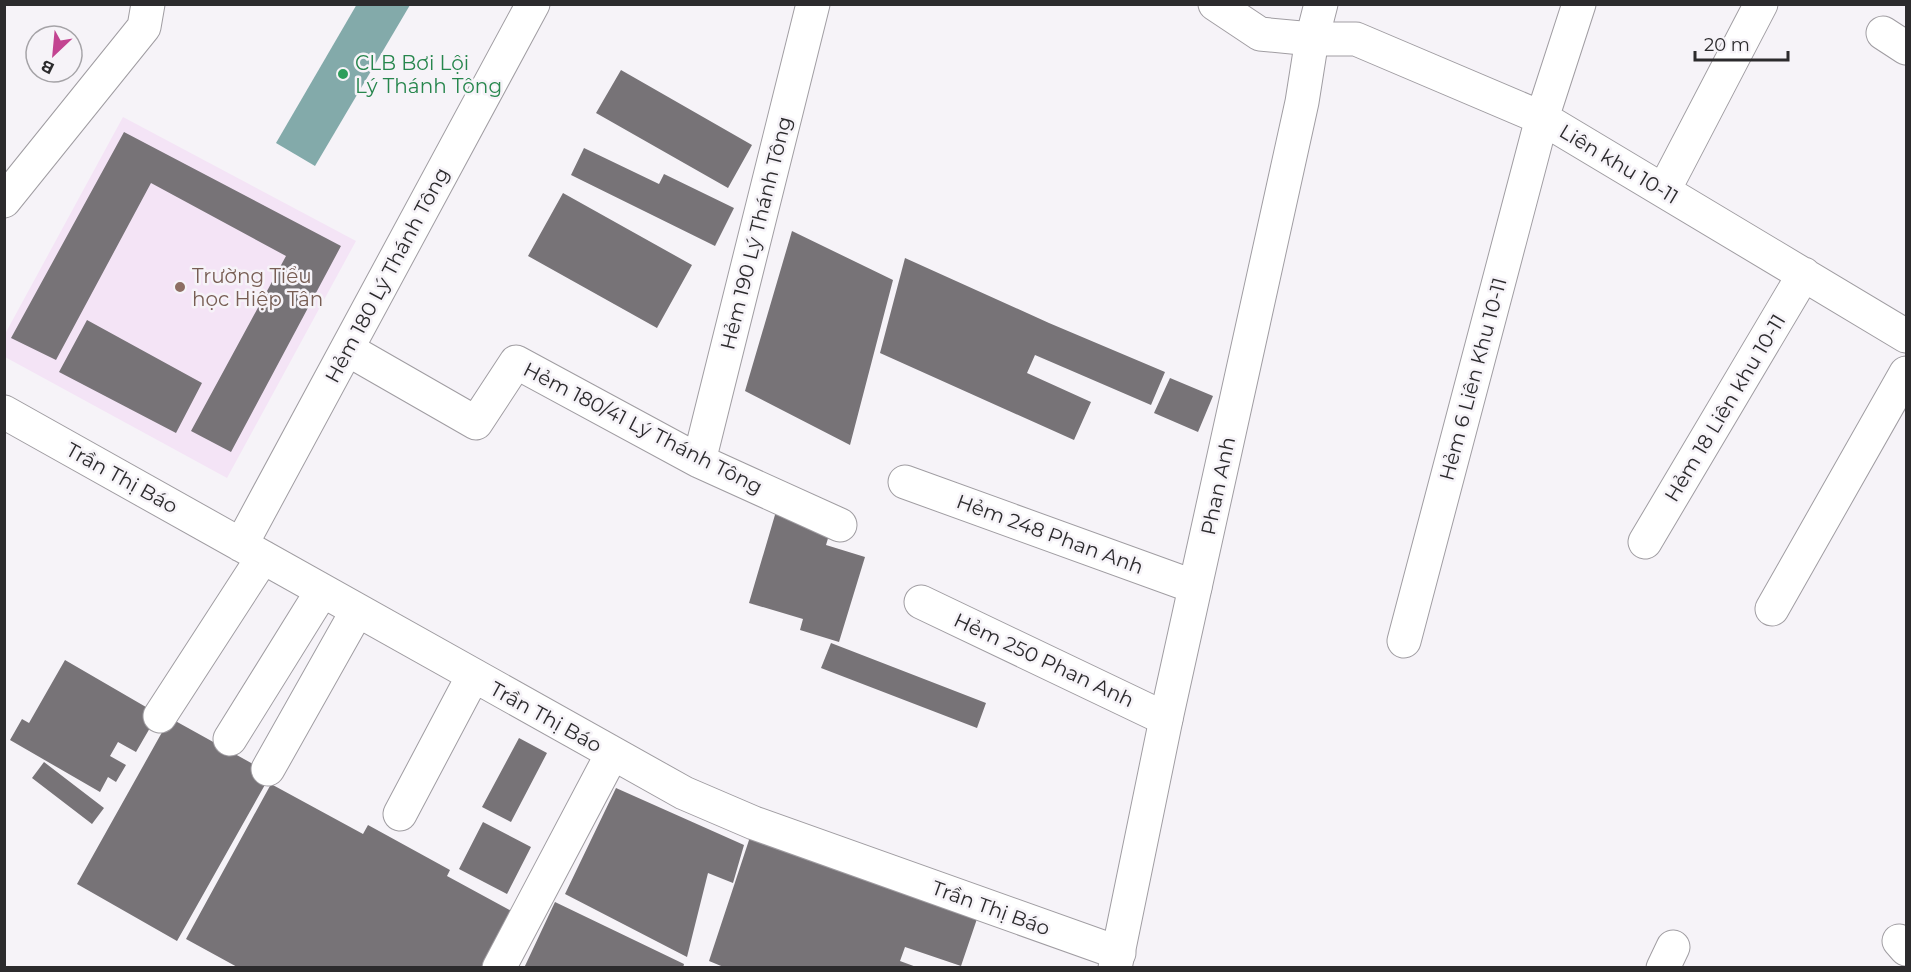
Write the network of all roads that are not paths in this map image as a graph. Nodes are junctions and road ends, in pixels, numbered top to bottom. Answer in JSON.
{"nodes":[{"id":1,"x":533,"y":4,"type":"edge"},
{"id":2,"x":813,"y":4,"type":"edge"},
{"id":3,"x":1215,"y":4,"type":"edge"},
{"id":4,"x":1321,"y":4,"type":"edge"},
{"id":5,"x":1579,"y":4,"type":"edge"},
{"id":6,"x":1761,"y":4,"type":"edge"},
{"id":7,"x":146,"y":16,"type":"edge"},
{"id":8,"x":1312,"y":39,"type":"junction"},
{"id":9,"x":1542,"y":118,"type":"junction"},
{"id":10,"x":1664,"y":190,"type":"junction"},
{"id":11,"x":4,"y":201,"type":"edge"},
{"id":12,"x":1804,"y":274,"type":"junction"},
{"id":13,"x":1906,"y":336,"type":"edge"},
{"id":14,"x":347,"y":349,"type":"junction"},
{"id":15,"x":1906,"y":373,"type":"edge"},
{"id":16,"x":5,"y":413,"type":"edge"},
{"id":17,"x":699,"y":461,"type":"junction"},
{"id":18,"x":905,"y":482,"type":"dead end"},
{"id":19,"x":840,"y":525,"type":"dead end"},
{"id":20,"x":1645,"y":542,"type":"dead end"},
{"id":21,"x":252,"y":551,"type":"junction"},
{"id":22,"x":1195,"y":586,"type":"junction"},
{"id":23,"x":322,"y":591,"type":"junction"},
{"id":24,"x":921,"y":602,"type":"dead end"},
{"id":25,"x":1772,"y":609,"type":"dead end"},
{"id":26,"x":357,"y":612,"type":"junction"},
{"id":27,"x":1404,"y":641,"type":"dead end"},
{"id":28,"x":473,"y":676,"type":"junction"},
{"id":29,"x":160,"y":716,"type":"dead end"},
{"id":30,"x":1166,"y":719,"type":"junction"},
{"id":31,"x":230,"y":739,"type":"dead end"},
{"id":32,"x":612,"y":754,"type":"junction"},
{"id":33,"x":268,"y":769,"type":"dead end"},
{"id":34,"x":400,"y":814,"type":"dead end"},
{"id":35,"x":1117,"y":960,"type":"edge"},
{"id":36,"x":499,"y":968,"type":"edge"}],
"edges":[{"from":1,"to":14,"type":"street","name":"Hẻm 180 Lý Thánh Tông"},
{"from":2,"to":17,"type":"street","name":"Hẻm 190 Lý Thánh Tông"},
{"from":3,"to":8,"type":"street","name":"Liên khu 10-11"},
{"from":4,"to":8,"type":"street","name":"Phan Anh"},
{"from":5,"to":9,"type":"street","name":"Hẻm 6 Liên Khu 10-11"},
{"from":6,"to":10,"type":"street"},
{"from":7,"to":11,"type":"street"},
{"from":8,"to":9,"type":"street","name":"Liên khu 10-11"},
{"from":8,"to":22,"type":"street","name":"Phan Anh"},
{"from":9,"to":10,"type":"street","name":"Liên khu 10-11"},
{"from":9,"to":27,"type":"street","name":"Hẻm 6 Liên Khu 10-11"},
{"from":10,"to":12,"type":"street","name":"Liên khu 10-11"},
{"from":12,"to":13,"type":"street","name":"Liên khu 10-11"},
{"from":12,"to":20,"type":"street","name":"Hẻm 18 Liên khu 10-11"},
{"from":14,"to":17,"type":"street","name":"Hẻm 180/41 Lý Thánh Tông"},
{"from":14,"to":21,"type":"street","name":"Hẻm 180 Lý Thánh Tông"},
{"from":15,"to":25,"type":"street"},
{"from":16,"to":21,"type":"street","name":"Trần Thị Báo"},
{"from":17,"to":19,"type":"street","name":"Hẻm 180/41 Lý Thánh Tông"},
{"from":18,"to":22,"type":"street","name":"Hẻm 248 Phan Anh"},
{"from":21,"to":23,"type":"street","name":"Trần Thị Báo"},
{"from":21,"to":29,"type":"street","name":"Hẻm 180 Lý Thánh Tông"},
{"from":22,"to":30,"type":"street","name":"Phan Anh"},
{"from":23,"to":26,"type":"street","name":"Trần Thị Báo"},
{"from":23,"to":31,"type":"street"},
{"from":24,"to":30,"type":"street","name":"Hẻm 250 Phan Anh"},
{"from":26,"to":28,"type":"street","name":"Trần Thị Báo"},
{"from":26,"to":33,"type":"street"},
{"from":28,"to":32,"type":"street","name":"Trần Thị Báo"},
{"from":28,"to":34,"type":"street"},
{"from":30,"to":35,"type":"street","name":"Phan Anh"},
{"from":32,"to":35,"type":"street","name":"Trần Thị Báo"},
{"from":32,"to":36,"type":"street"}]}
